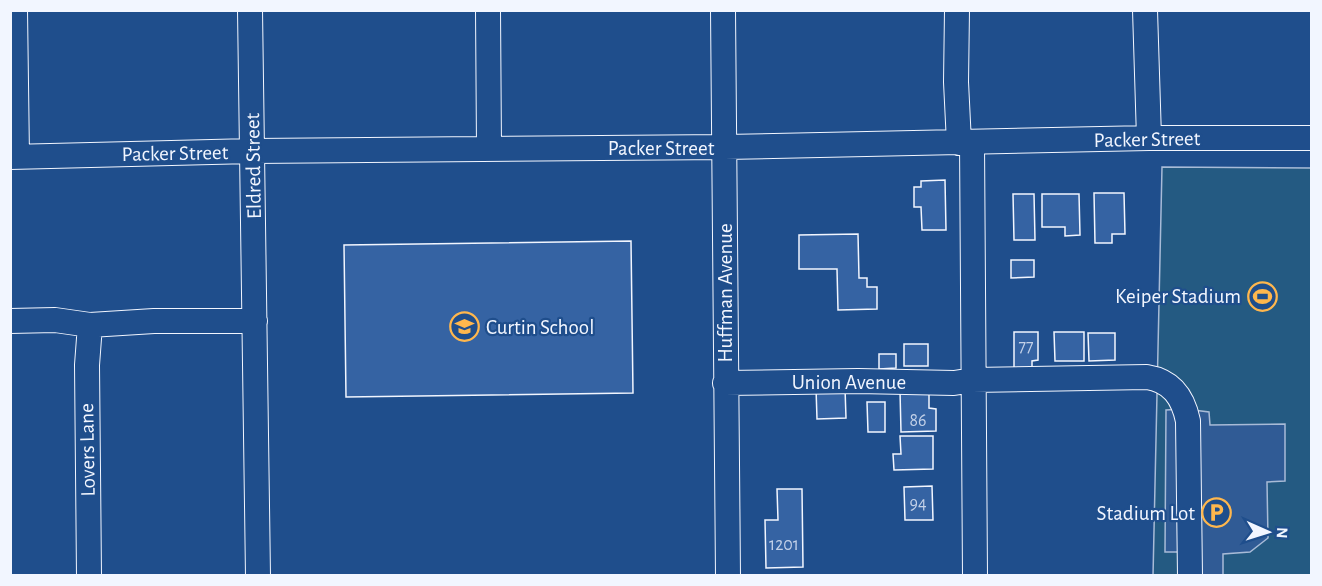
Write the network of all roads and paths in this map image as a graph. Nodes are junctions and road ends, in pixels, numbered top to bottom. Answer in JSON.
{"nodes":[{"id":1,"x":15,"y":10,"type":"edge"},
{"id":2,"x":250,"y":10,"type":"edge"},
{"id":3,"x":488,"y":10,"type":"edge"},
{"id":4,"x":723,"y":10,"type":"edge"},
{"id":5,"x":957,"y":10,"type":"edge"},
{"id":6,"x":1145,"y":10,"type":"edge"},
{"id":7,"x":1149,"y":138,"type":"junction"},
{"id":8,"x":1311,"y":138,"type":"edge"},
{"id":9,"x":965,"y":143,"type":"junction"},
{"id":10,"x":725,"y":147,"type":"junction"},
{"id":11,"x":489,"y":148,"type":"junction"},
{"id":12,"x":252,"y":151,"type":"junction"},
{"id":13,"x":14,"y":157,"type":"edge"},
{"id":14,"x":10,"y":321,"type":"edge"},
{"id":15,"x":255,"y":321,"type":"junction"},
{"id":16,"x":90,"y":325,"type":"junction"},
{"id":17,"x":973,"y":380,"type":"junction"},
{"id":18,"x":725,"y":383,"type":"junction"},
{"id":19,"x":88,"y":576,"type":"edge"},
{"id":20,"x":258,"y":576,"type":"edge"},
{"id":21,"x":728,"y":576,"type":"edge"},
{"id":22,"x":975,"y":576,"type":"edge"},
{"id":23,"x":1190,"y":576,"type":"edge"}],
"edges":[{"from":1,"to":13,"type":"street"},
{"from":2,"to":12,"type":"street","name":"Eldred Street"},
{"from":3,"to":11,"type":"street"},
{"from":4,"to":10,"type":"street","name":"Huffman Avenue"},
{"from":5,"to":9,"type":"street"},
{"from":6,"to":7,"type":"street"},
{"from":7,"to":8,"type":"street","name":"Packer Street"},
{"from":7,"to":9,"type":"street","name":"Packer Street"},
{"from":9,"to":10,"type":"street","name":"Packer Street"},
{"from":9,"to":17,"type":"street"},
{"from":10,"to":11,"type":"street","name":"Packer Street"},
{"from":10,"to":18,"type":"street","name":"Huffman Avenue"},
{"from":11,"to":12,"type":"street","name":"Packer Street"},
{"from":12,"to":13,"type":"street","name":"Packer Street"},
{"from":12,"to":15,"type":"street","name":"Eldred Street"},
{"from":14,"to":16,"type":"street"},
{"from":15,"to":16,"type":"street"},
{"from":15,"to":20,"type":"street","name":"Eldred Street"},
{"from":16,"to":19,"type":"street","name":"Lovers Lane"},
{"from":17,"to":18,"type":"street","name":"Union Avenue"},
{"from":17,"to":22,"type":"street"},
{"from":17,"to":23,"type":"street","name":"Union Avenue"},
{"from":18,"to":21,"type":"street","name":"Huffman Avenue"}]}
